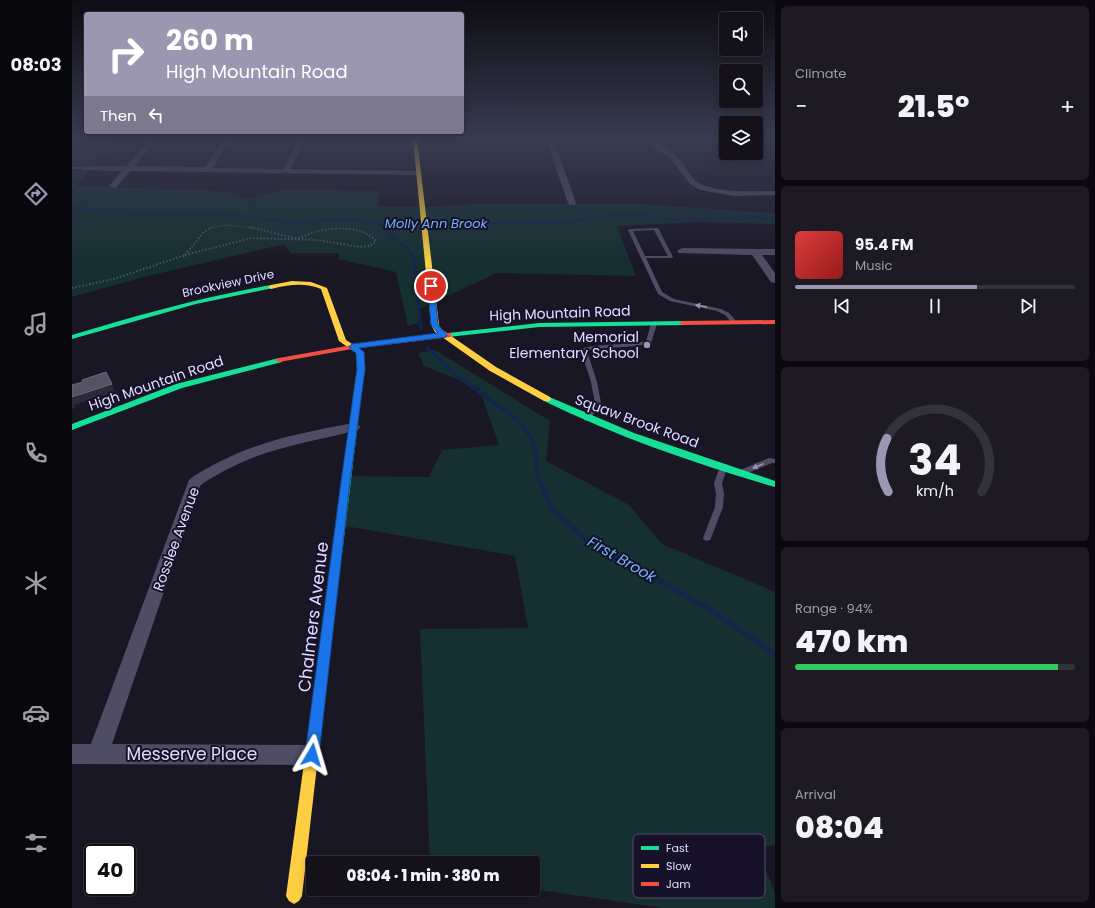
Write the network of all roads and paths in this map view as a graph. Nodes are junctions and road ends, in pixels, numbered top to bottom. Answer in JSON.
{"nodes":[{"id":1,"x":117,"y":181,"type":"edge"},
{"id":2,"x":420,"y":181,"type":"edge"},
{"id":3,"x":564,"y":181,"type":"edge"},
{"id":4,"x":692,"y":181,"type":"edge"},
{"id":5,"x":113,"y":186,"type":"dead end"},
{"id":6,"x":775,"y":193,"type":"edge"},
{"id":7,"x":572,"y":203,"type":"dead end"},
{"id":8,"x":299,"y":238,"type":"junction"},
{"id":9,"x":668,"y":251,"type":"junction"},
{"id":10,"x":682,"y":251,"type":"joint"},
{"id":11,"x":755,"y":252,"type":"junction"},
{"id":12,"x":775,"y":252,"type":"edge"},
{"id":13,"x":183,"y":256,"type":"junction"},
{"id":14,"x":642,"y":257,"type":"junction"},
{"id":15,"x":775,"y":280,"type":"edge"},
{"id":16,"x":72,"y":288,"type":"edge"},
{"id":17,"x":775,"y":322,"type":"edge"},
{"id":18,"x":735,"y":323,"type":"junction"},
{"id":19,"x":654,"y":324,"type":"junction"},
{"id":20,"x":444,"y":335,"type":"junction"},
{"id":21,"x":72,"y":337,"type":"edge"},
{"id":22,"x":352,"y":347,"type":"junction"},
{"id":23,"x":587,"y":419,"type":"junction"},
{"id":24,"x":353,"y":427,"type":"junction"},
{"id":25,"x":73,"y":428,"type":"edge"},
{"id":26,"x":775,"y":461,"type":"edge"},
{"id":27,"x":724,"y":466,"type":"junction"},
{"id":28,"x":742,"y":473,"type":"junction"},
{"id":29,"x":775,"y":484,"type":"edge"},
{"id":30,"x":707,"y":538,"type":"dead end"},
{"id":31,"x":72,"y":754,"type":"edge"},
{"id":32,"x":98,"y":754,"type":"junction"},
{"id":33,"x":312,"y":755,"type":"junction"},
{"id":34,"x":294,"y":896,"type":"dead end"}],
"edges":[{"from":1,"to":5,"type":"street"},
{"from":2,"to":20,"type":"street","name":"Squaw Brook Road"},
{"from":3,"to":7,"type":"street"},
{"from":4,"to":6,"type":"street"},
{"from":8,"to":8,"type":"path"},
{"from":8,"to":13,"type":"path"},
{"from":8,"to":13,"type":"path"},
{"from":9,"to":10,"type":"lane"},
{"from":9,"to":14,"type":"lane"},
{"from":9,"to":14,"type":"lane"},
{"from":10,"to":11,"type":"street"},
{"from":11,"to":12,"type":"street"},
{"from":11,"to":15,"type":"street"},
{"from":13,"to":16,"type":"path"},
{"from":18,"to":14,"type":"lane","one_way":true},
{"from":17,"to":18,"type":"street","name":"High Mountain Road"},
{"from":18,"to":19,"type":"street","name":"High Mountain Road"},
{"from":19,"to":20,"type":"street","name":"High Mountain Road"},
{"from":19,"to":23,"type":"lane"},
{"from":20,"to":22,"type":"street","name":"High Mountain Road"},
{"from":20,"to":23,"type":"street","name":"Squaw Brook Road"},
{"from":21,"to":22,"type":"street","name":"Brookview Drive"},
{"from":22,"to":24,"type":"street","name":"Chalmers Avenue"},
{"from":22,"to":25,"type":"street","name":"High Mountain Road"},
{"from":23,"to":27,"type":"street","name":"Squaw Brook Road"},
{"from":24,"to":32,"type":"street","name":"Rosslee Avenue"},
{"from":24,"to":33,"type":"street","name":"Chalmers Avenue"},
{"from":26,"to":28,"type":"lane","one_way":true},
{"from":27,"to":28,"type":"street","name":"Squaw Brook Road"},
{"from":27,"to":30,"type":"lane"},
{"from":28,"to":29,"type":"street","name":"Squaw Brook Road"},
{"from":31,"to":32,"type":"street","name":"Messerve Place"},
{"from":32,"to":33,"type":"street","name":"Messerve Place"},
{"from":33,"to":34,"type":"street","name":"Chalmers Avenue"}]}
